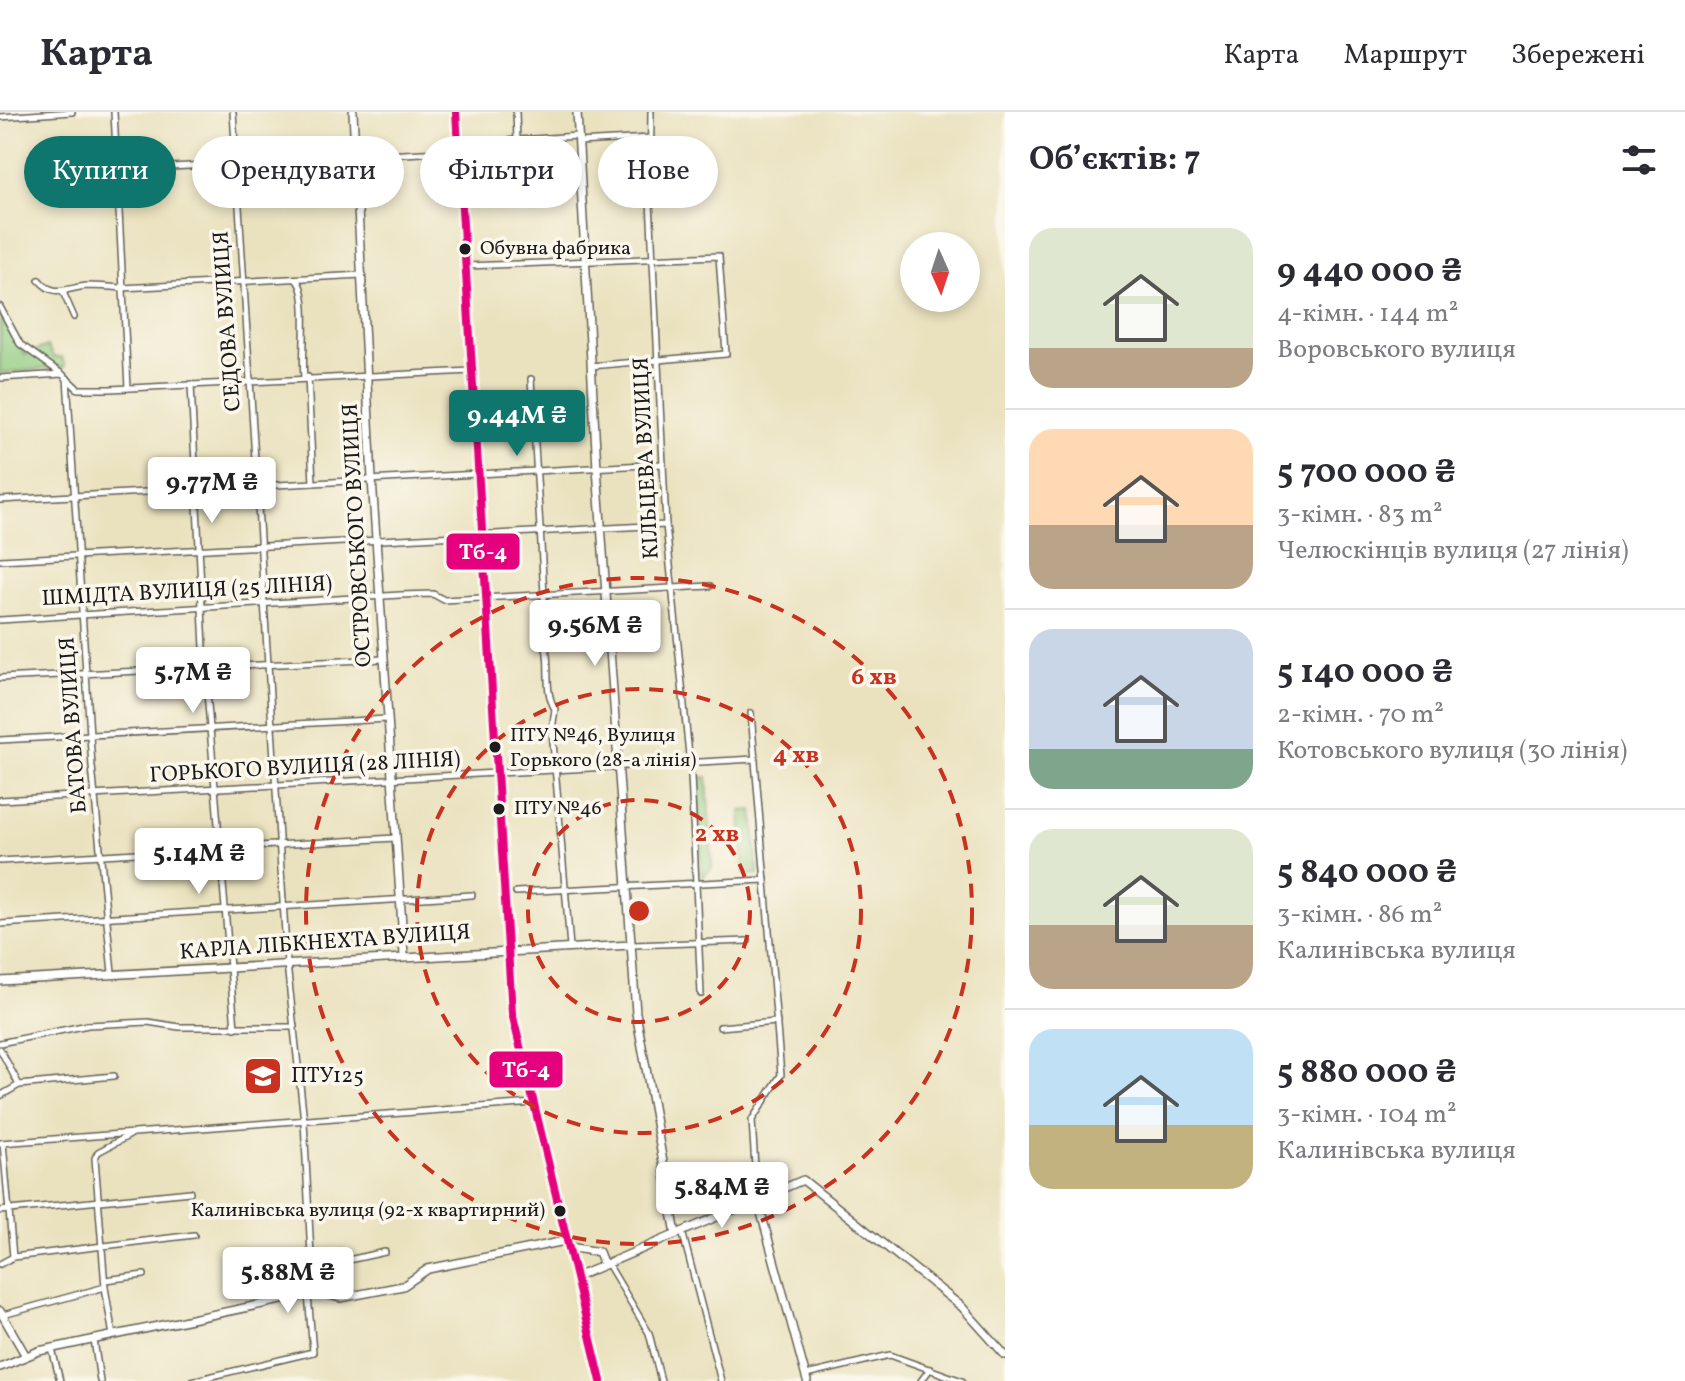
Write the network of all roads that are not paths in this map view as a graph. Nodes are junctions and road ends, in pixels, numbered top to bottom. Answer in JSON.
{"nodes":[{"id":1,"x":72,"y":112,"type":"edge"},
{"id":2,"x":114,"y":112,"type":"edge"},
{"id":3,"x":233,"y":112,"type":"edge"},
{"id":4,"x":353,"y":112,"type":"edge"},
{"id":5,"x":456,"y":112,"type":"edge"},
{"id":6,"x":516,"y":112,"type":"edge"},
{"id":7,"x":577,"y":112,"type":"edge"},
{"id":8,"x":651,"y":112,"type":"edge"},
{"id":9,"x":0,"y":117,"type":"edge"},
{"id":10,"x":115,"y":136,"type":"edge"},
{"id":11,"x":234,"y":136,"type":"edge"},
{"id":12,"x":354,"y":136,"type":"edge"},
{"id":13,"x":457,"y":136,"type":"edge"},
{"id":14,"x":517,"y":136,"type":"edge"},
{"id":15,"x":578,"y":136,"type":"edge"},
{"id":16,"x":650,"y":136,"type":"edge"},
{"id":17,"x":119,"y":208,"type":"edge"},
{"id":18,"x":238,"y":208,"type":"edge"},
{"id":19,"x":358,"y":208,"type":"edge"},
{"id":20,"x":462,"y":208,"type":"edge"},
{"id":21,"x":582,"y":208,"type":"edge"},
{"id":22,"x":652,"y":208,"type":"edge"},
{"id":23,"x":654,"y":257,"type":"junction"},
{"id":24,"x":585,"y":259,"type":"junction"},
{"id":25,"x":465,"y":266,"type":"junction"},
{"id":26,"x":362,"y":275,"type":"junction"},
{"id":27,"x":290,"y":278,"type":"junction"},
{"id":28,"x":39,"y":280,"type":"dead end"},
{"id":29,"x":242,"y":281,"type":"junction"},
{"id":30,"x":122,"y":288,"type":"junction"},
{"id":31,"x":63,"y":292,"type":"junction"},
{"id":32,"x":0,"y":307,"type":"edge"},
{"id":33,"x":74,"y":317,"type":"dead end"},
{"id":34,"x":657,"y":361,"type":"junction"},
{"id":35,"x":591,"y":366,"type":"junction"},
{"id":36,"x":471,"y":371,"type":"junction"},
{"id":37,"x":367,"y":375,"type":"junction"},
{"id":38,"x":64,"y":376,"type":"junction"},
{"id":39,"x":306,"y":377,"type":"junction"},
{"id":40,"x":0,"y":378,"type":"edge"},
{"id":41,"x":531,"y":379,"type":"dead end"},
{"id":42,"x":248,"y":380,"type":"junction"},
{"id":43,"x":191,"y":384,"type":"junction"},
{"id":44,"x":128,"y":388,"type":"junction"},
{"id":45,"x":663,"y":464,"type":"junction"},
{"id":46,"x":597,"y":468,"type":"junction"},
{"id":47,"x":536,"y":471,"type":"junction"},
{"id":48,"x":477,"y":475,"type":"junction"},
{"id":49,"x":372,"y":479,"type":"junction"},
{"id":50,"x":313,"y":483,"type":"junction"},
{"id":51,"x":255,"y":487,"type":"junction"},
{"id":52,"x":196,"y":489,"type":"junction"},
{"id":53,"x":74,"y":497,"type":"junction"},
{"id":54,"x":0,"y":500,"type":"edge"},
{"id":55,"x":666,"y":525,"type":"junction"},
{"id":56,"x":601,"y":528,"type":"junction"},
{"id":57,"x":540,"y":531,"type":"junction"},
{"id":58,"x":481,"y":535,"type":"junction"},
{"id":59,"x":376,"y":540,"type":"junction"},
{"id":60,"x":259,"y":546,"type":"junction"},
{"id":61,"x":199,"y":549,"type":"junction"},
{"id":62,"x":77,"y":556,"type":"junction"},
{"id":63,"x":0,"y":560,"type":"edge"},
{"id":64,"x":670,"y":586,"type":"junction"},
{"id":65,"x":710,"y":586,"type":"dead end"},
{"id":66,"x":605,"y":590,"type":"junction"},
{"id":67,"x":544,"y":594,"type":"junction"},
{"id":68,"x":380,"y":597,"type":"junction"},
{"id":69,"x":485,"y":597,"type":"junction"},
{"id":70,"x":263,"y":604,"type":"junction"},
{"id":71,"x":202,"y":607,"type":"junction"},
{"id":72,"x":81,"y":614,"type":"junction"},
{"id":73,"x":0,"y":620,"type":"edge"},
{"id":74,"x":383,"y":659,"type":"junction"},
{"id":75,"x":267,"y":665,"type":"junction"},
{"id":76,"x":205,"y":668,"type":"junction"},
{"id":77,"x":86,"y":674,"type":"junction"},
{"id":78,"x":0,"y":678,"type":"edge"},
{"id":79,"x":751,"y":713,"type":"dead end"},
{"id":80,"x":387,"y":719,"type":"junction"},
{"id":81,"x":271,"y":725,"type":"junction"},
{"id":82,"x":210,"y":728,"type":"junction"},
{"id":83,"x":90,"y":735,"type":"junction"},
{"id":84,"x":0,"y":740,"type":"edge"},
{"id":85,"x":755,"y":759,"type":"junction"},
{"id":86,"x":690,"y":763,"type":"junction"},
{"id":87,"x":618,"y":767,"type":"junction"},
{"id":88,"x":557,"y":771,"type":"junction"},
{"id":89,"x":495,"y":775,"type":"junction"},
{"id":90,"x":391,"y":779,"type":"junction"},
{"id":91,"x":275,"y":785,"type":"junction"},
{"id":92,"x":215,"y":789,"type":"junction"},
{"id":93,"x":95,"y":795,"type":"junction"},
{"id":94,"x":0,"y":800,"type":"edge"},
{"id":95,"x":395,"y":838,"type":"junction"},
{"id":96,"x":279,"y":844,"type":"junction"},
{"id":97,"x":220,"y":848,"type":"junction"},
{"id":98,"x":101,"y":855,"type":"junction"},
{"id":99,"x":0,"y":861,"type":"edge"},
{"id":100,"x":765,"y":880,"type":"junction"},
{"id":101,"x":697,"y":884,"type":"junction"},
{"id":102,"x":626,"y":887,"type":"junction"},
{"id":103,"x":566,"y":890,"type":"junction"},
{"id":104,"x":516,"y":892,"type":"dead end"},
{"id":105,"x":472,"y":895,"type":"dead end"},
{"id":106,"x":399,"y":898,"type":"junction"},
{"id":107,"x":283,"y":905,"type":"junction"},
{"id":108,"x":225,"y":909,"type":"junction"},
{"id":109,"x":107,"y":917,"type":"junction"},
{"id":110,"x":0,"y":924,"type":"edge"},
{"id":111,"x":748,"y":941,"type":"dead end"},
{"id":112,"x":698,"y":942,"type":"junction"},
{"id":113,"x":631,"y":945,"type":"junction"},
{"id":114,"x":570,"y":947,"type":"junction"},
{"id":115,"x":506,"y":950,"type":"junction"},
{"id":116,"x":404,"y":955,"type":"junction"},
{"id":117,"x":287,"y":964,"type":"junction"},
{"id":118,"x":230,"y":968,"type":"junction"},
{"id":119,"x":112,"y":973,"type":"junction"},
{"id":120,"x":0,"y":981,"type":"edge"},
{"id":121,"x":701,"y":994,"type":"dead end"},
{"id":122,"x":777,"y":1022,"type":"junction"},
{"id":123,"x":294,"y":1027,"type":"junction"},
{"id":124,"x":720,"y":1027,"type":"dead end"},
{"id":125,"x":235,"y":1028,"type":"junction"},
{"id":126,"x":0,"y":1043,"type":"edge"},
{"id":127,"x":0,"y":1049,"type":"edge"},
{"id":128,"x":114,"y":1076,"type":"dead end"},
{"id":129,"x":19,"y":1085,"type":"junction"},
{"id":130,"x":0,"y":1096,"type":"edge"},
{"id":131,"x":534,"y":1103,"type":"junction"},
{"id":132,"x":304,"y":1121,"type":"junction"},
{"id":133,"x":135,"y":1133,"type":"junction"},
{"id":134,"x":1,"y":1143,"type":"edge"},
{"id":135,"x":190,"y":1192,"type":"dead end"},
{"id":136,"x":757,"y":1198,"type":"junction"},
{"id":137,"x":100,"y":1201,"type":"junction"},
{"id":138,"x":8,"y":1210,"type":"junction"},
{"id":139,"x":0,"y":1211,"type":"edge"},
{"id":140,"x":679,"y":1233,"type":"junction"},
{"id":141,"x":194,"y":1235,"type":"dead end"},
{"id":142,"x":565,"y":1241,"type":"junction"},
{"id":143,"x":103,"y":1248,"type":"junction"},
{"id":144,"x":385,"y":1252,"type":"dead end"},
{"id":145,"x":13,"y":1257,"type":"junction"},
{"id":146,"x":0,"y":1264,"type":"edge"},
{"id":147,"x":606,"y":1264,"type":"junction"},
{"id":148,"x":312,"y":1268,"type":"junction"},
{"id":149,"x":144,"y":1275,"type":"dead end"},
{"id":150,"x":576,"y":1277,"type":"junction"},
{"id":151,"x":105,"y":1284,"type":"junction"},
{"id":152,"x":310,"y":1294,"type":"junction"},
{"id":153,"x":1,"y":1313,"type":"edge"},
{"id":154,"x":114,"y":1336,"type":"junction"},
{"id":155,"x":94,"y":1340,"type":"junction"},
{"id":156,"x":52,"y":1349,"type":"junction"},
{"id":157,"x":1005,"y":1355,"type":"edge"},
{"id":158,"x":26,"y":1356,"type":"junction"},
{"id":159,"x":0,"y":1367,"type":"edge"},
{"id":160,"x":930,"y":1369,"type":"junction"},
{"id":161,"x":806,"y":1378,"type":"edge"},
{"id":162,"x":60,"y":1381,"type":"edge"},
{"id":163,"x":100,"y":1381,"type":"edge"},
{"id":164,"x":192,"y":1381,"type":"edge"},
{"id":165,"x":601,"y":1381,"type":"edge"},
{"id":166,"x":661,"y":1381,"type":"edge"},
{"id":167,"x":721,"y":1381,"type":"edge"},
{"id":168,"x":921,"y":1381,"type":"edge"},
{"id":169,"x":962,"y":1381,"type":"edge"}],
"edges":[{"from":1,"to":9,"type":"street"},
{"from":2,"to":10,"type":"street"},
{"from":3,"to":11,"type":"street","name":"СЕДОВА ВУЛИЦЯ"},
{"from":4,"to":12,"type":"street","name":"ОСТРОВСЬКОГО ВУЛИЦЯ"},
{"from":5,"to":13,"type":"street"},
{"from":6,"to":14,"type":"street"},
{"from":7,"to":15,"type":"street"},
{"from":8,"to":16,"type":"street","name":"КІЛЬЦЕВА ВУЛИЦЯ"},
{"from":17,"to":30,"type":"street"},
{"from":18,"to":29,"type":"street","name":"СЕДОВА ВУЛИЦЯ"},
{"from":19,"to":26,"type":"street","name":"ОСТРОВСЬКОГО ВУЛИЦЯ"},
{"from":20,"to":25,"type":"street"},
{"from":21,"to":24,"type":"street"},
{"from":22,"to":23,"type":"street","name":"КІЛЬЦЕВА ВУЛИЦЯ"},
{"from":23,"to":24,"type":"street"},
{"from":23,"to":34,"type":"street","name":"КІЛЬЦЕВА ВУЛИЦЯ"},
{"from":23,"to":34,"type":"street"},
{"from":24,"to":25,"type":"street"},
{"from":24,"to":35,"type":"street"},
{"from":25,"to":36,"type":"street"},
{"from":26,"to":27,"type":"street"},
{"from":26,"to":37,"type":"street","name":"ОСТРОВСЬКОГО ВУЛИЦЯ"},
{"from":27,"to":29,"type":"street"},
{"from":27,"to":39,"type":"street"},
{"from":28,"to":31,"type":"street"},
{"from":29,"to":30,"type":"street"},
{"from":29,"to":42,"type":"street","name":"СЕДОВА ВУЛИЦЯ"},
{"from":30,"to":31,"type":"street"},
{"from":30,"to":44,"type":"street"},
{"from":31,"to":33,"type":"street"},
{"from":32,"to":38,"type":"street"},
{"from":34,"to":35,"type":"street"},
{"from":34,"to":45,"type":"street","name":"КІЛЬЦЕВА ВУЛИЦЯ"},
{"from":35,"to":46,"type":"street"},
{"from":36,"to":37,"type":"street"},
{"from":36,"to":48,"type":"street"},
{"from":37,"to":39,"type":"street"},
{"from":37,"to":49,"type":"street","name":"ОСТРОВСЬКОГО ВУЛИЦЯ"},
{"from":38,"to":40,"type":"street"},
{"from":38,"to":44,"type":"street"},
{"from":38,"to":53,"type":"street","name":"БАТОВА ВУЛИЦЯ"},
{"from":39,"to":42,"type":"street"},
{"from":39,"to":50,"type":"street"},
{"from":41,"to":47,"type":"street"},
{"from":42,"to":43,"type":"street"},
{"from":42,"to":51,"type":"street","name":"СЕДОВА ВУЛИЦЯ"},
{"from":43,"to":44,"type":"street"},
{"from":43,"to":52,"type":"street"},
{"from":45,"to":46,"type":"street"},
{"from":45,"to":55,"type":"street","name":"КІЛЬЦЕВА ВУЛИЦЯ"},
{"from":46,"to":47,"type":"street"},
{"from":46,"to":56,"type":"street"},
{"from":47,"to":48,"type":"street"},
{"from":47,"to":57,"type":"street"},
{"from":48,"to":49,"type":"street"},
{"from":48,"to":58,"type":"street"},
{"from":49,"to":50,"type":"street"},
{"from":49,"to":59,"type":"street","name":"ОСТРОВСЬКОГО ВУЛИЦЯ"},
{"from":50,"to":51,"type":"street"},
{"from":51,"to":52,"type":"street"},
{"from":51,"to":60,"type":"street","name":"СЕДОВА ВУЛИЦЯ"},
{"from":52,"to":53,"type":"street"},
{"from":52,"to":61,"type":"street"},
{"from":53,"to":54,"type":"street"},
{"from":53,"to":62,"type":"street","name":"БАТОВА ВУЛИЦЯ"},
{"from":55,"to":56,"type":"street"},
{"from":55,"to":64,"type":"street","name":"КІЛЬЦЕВА ВУЛИЦЯ"},
{"from":56,"to":57,"type":"street"},
{"from":56,"to":66,"type":"street"},
{"from":57,"to":58,"type":"street"},
{"from":57,"to":67,"type":"street"},
{"from":58,"to":59,"type":"street"},
{"from":58,"to":69,"type":"street"},
{"from":59,"to":60,"type":"street"},
{"from":59,"to":68,"type":"street","name":"ОСТРОВСЬКОГО ВУЛИЦЯ"},
{"from":60,"to":61,"type":"street"},
{"from":60,"to":70,"type":"street","name":"СЕДОВА ВУЛИЦЯ"},
{"from":61,"to":62,"type":"street"},
{"from":61,"to":71,"type":"street"},
{"from":62,"to":63,"type":"street"},
{"from":62,"to":72,"type":"street","name":"БАТОВА ВУЛИЦЯ"},
{"from":64,"to":65,"type":"street","name":"ШМІДТА ВУЛИЦЯ (25 ЛIНIЯ)"},
{"from":64,"to":66,"type":"street","name":"ШМІДТА ВУЛИЦЯ (25 ЛIНIЯ)"},
{"from":64,"to":86,"type":"street","name":"КІЛЬЦЕВА ВУЛИЦЯ"},
{"from":66,"to":67,"type":"street","name":"ШМІДТА ВУЛИЦЯ (25 ЛIНIЯ)"},
{"from":66,"to":87,"type":"street"},
{"from":67,"to":69,"type":"street","name":"ШМІДТА ВУЛИЦЯ (25 ЛIНIЯ)"},
{"from":67,"to":88,"type":"street"},
{"from":68,"to":69,"type":"street","name":"ШМІДТА ВУЛИЦЯ (25 ЛIНIЯ)"},
{"from":68,"to":70,"type":"street","name":"ШМІДТА ВУЛИЦЯ (25 ЛIНIЯ)"},
{"from":68,"to":74,"type":"street","name":"ОСТРОВСЬКОГО ВУЛИЦЯ"},
{"from":69,"to":89,"type":"street"},
{"from":70,"to":71,"type":"street","name":"ШМІДТА ВУЛИЦЯ (25 ЛIНIЯ)"},
{"from":70,"to":75,"type":"street","name":"СЕДОВА ВУЛИЦЯ"},
{"from":71,"to":72,"type":"street","name":"ШМІДТА ВУЛИЦЯ (25 ЛIНIЯ)"},
{"from":71,"to":76,"type":"street"},
{"from":72,"to":73,"type":"street","name":"ШМІДТА ВУЛИЦЯ (25 ЛIНIЯ)"},
{"from":72,"to":77,"type":"street","name":"БАТОВА ВУЛИЦЯ"},
{"from":74,"to":75,"type":"street"},
{"from":74,"to":80,"type":"street","name":"ОСТРОВСЬКОГО ВУЛИЦЯ"},
{"from":75,"to":76,"type":"street"},
{"from":75,"to":81,"type":"street","name":"СЕДОВА ВУЛИЦЯ"},
{"from":76,"to":77,"type":"street"},
{"from":76,"to":82,"type":"street"},
{"from":77,"to":78,"type":"street"},
{"from":77,"to":83,"type":"street","name":"БАТОВА ВУЛИЦЯ"},
{"from":79,"to":85,"type":"street"},
{"from":80,"to":81,"type":"street"},
{"from":80,"to":90,"type":"street","name":"ОСТРОВСЬКОГО ВУЛИЦЯ"},
{"from":81,"to":82,"type":"street"},
{"from":81,"to":91,"type":"street","name":"СЕДОВА ВУЛИЦЯ"},
{"from":82,"to":83,"type":"street"},
{"from":82,"to":92,"type":"street"},
{"from":83,"to":84,"type":"street"},
{"from":83,"to":93,"type":"street","name":"БАТОВА ВУЛИЦЯ"},
{"from":85,"to":86,"type":"street","name":"ГОРЬКОГО ВУЛИЦЯ (28 ЛIНIЯ)"},
{"from":85,"to":100,"type":"street"},
{"from":86,"to":87,"type":"street","name":"ГОРЬКОГО ВУЛИЦЯ (28 ЛIНIЯ)"},
{"from":86,"to":101,"type":"street","name":"КІЛЬЦЕВА ВУЛИЦЯ"},
{"from":87,"to":88,"type":"street","name":"ГОРЬКОГО ВУЛИЦЯ (28 ЛIНIЯ)"},
{"from":87,"to":102,"type":"street"},
{"from":88,"to":89,"type":"street","name":"ГОРЬКОГО ВУЛИЦЯ (28 ЛIНIЯ)"},
{"from":88,"to":103,"type":"street"},
{"from":89,"to":90,"type":"street","name":"ГОРЬКОГО ВУЛИЦЯ (28 ЛIНIЯ)"},
{"from":89,"to":115,"type":"street"},
{"from":90,"to":91,"type":"street","name":"ГОРЬКОГО ВУЛИЦЯ (28 ЛIНIЯ)"},
{"from":90,"to":95,"type":"street","name":"ОСТРОВСЬКОГО ВУЛИЦЯ"},
{"from":91,"to":92,"type":"street","name":"ГОРЬКОГО ВУЛИЦЯ (28 ЛIНIЯ)"},
{"from":91,"to":96,"type":"street","name":"СЕДОВА ВУЛИЦЯ"},
{"from":92,"to":93,"type":"street","name":"ГОРЬКОГО ВУЛИЦЯ (28 ЛIНIЯ)"},
{"from":92,"to":97,"type":"street"},
{"from":93,"to":94,"type":"street","name":"ГОРЬКОГО ВУЛИЦЯ (28 ЛIНIЯ)"},
{"from":93,"to":98,"type":"street","name":"БАТОВА ВУЛИЦЯ"},
{"from":95,"to":96,"type":"street"},
{"from":95,"to":106,"type":"street","name":"ОСТРОВСЬКОГО ВУЛИЦЯ"},
{"from":96,"to":97,"type":"street"},
{"from":96,"to":107,"type":"street","name":"СЕДОВА ВУЛИЦЯ"},
{"from":97,"to":98,"type":"street"},
{"from":97,"to":108,"type":"street"},
{"from":98,"to":99,"type":"street"},
{"from":98,"to":109,"type":"street","name":"БАТОВА ВУЛИЦЯ"},
{"from":100,"to":101,"type":"street"},
{"from":100,"to":122,"type":"street"},
{"from":101,"to":102,"type":"street"},
{"from":101,"to":112,"type":"street","name":"КІЛЬЦЕВА ВУЛИЦЯ"},
{"from":102,"to":103,"type":"street"},
{"from":102,"to":113,"type":"street"},
{"from":103,"to":104,"type":"street"},
{"from":103,"to":114,"type":"street"},
{"from":105,"to":106,"type":"street"},
{"from":106,"to":107,"type":"street"},
{"from":106,"to":116,"type":"street","name":"ОСТРОВСЬКОГО ВУЛИЦЯ"},
{"from":107,"to":108,"type":"street"},
{"from":107,"to":117,"type":"street","name":"СЕДОВА ВУЛИЦЯ"},
{"from":108,"to":109,"type":"street"},
{"from":108,"to":118,"type":"street"},
{"from":109,"to":110,"type":"street"},
{"from":109,"to":119,"type":"street","name":"БАТОВА ВУЛИЦЯ"},
{"from":111,"to":112,"type":"street","name":"КАРЛА ЛІБКНЕХТА ВУЛИЦЯ"},
{"from":112,"to":113,"type":"street","name":"КАРЛА ЛІБКНЕХТА ВУЛИЦЯ"},
{"from":112,"to":121,"type":"street","name":"КІЛЬЦЕВА ВУЛИЦЯ"},
{"from":113,"to":114,"type":"street","name":"КАРЛА ЛІБКНЕХТА ВУЛИЦЯ"},
{"from":113,"to":140,"type":"street"},
{"from":114,"to":115,"type":"street","name":"КАРЛА ЛІБКНЕХТА ВУЛИЦЯ"},
{"from":115,"to":116,"type":"street","name":"КАРЛА ЛІБКНЕХТА ВУЛИЦЯ"},
{"from":115,"to":131,"type":"street"},
{"from":116,"to":117,"type":"street","name":"КАРЛА ЛІБКНЕХТА ВУЛИЦЯ"},
{"from":117,"to":118,"type":"street","name":"КАРЛА ЛІБКНЕХТА ВУЛИЦЯ"},
{"from":117,"to":123,"type":"street","name":"СЕДОВА ВУЛИЦЯ"},
{"from":118,"to":119,"type":"street","name":"КАРЛА ЛІБКНЕХТА ВУЛИЦЯ"},
{"from":118,"to":125,"type":"street"},
{"from":119,"to":120,"type":"street","name":"КАРЛА ЛІБКНЕХТА ВУЛИЦЯ"},
{"from":122,"to":124,"type":"street"},
{"from":122,"to":136,"type":"street"},
{"from":123,"to":125,"type":"street"},
{"from":123,"to":132,"type":"street","name":"СЕДОВА ВУЛИЦЯ"},
{"from":125,"to":126,"type":"street"},
{"from":127,"to":129,"type":"street"},
{"from":128,"to":129,"type":"street"},
{"from":129,"to":130,"type":"street"},
{"from":131,"to":132,"type":"street"},
{"from":131,"to":142,"type":"street"},
{"from":132,"to":133,"type":"street"},
{"from":132,"to":148,"type":"street","name":"СЕДОВА ВУЛИЦЯ"},
{"from":133,"to":134,"type":"street"},
{"from":133,"to":137,"type":"street"},
{"from":134,"to":138,"type":"street"},
{"from":135,"to":137,"type":"street"},
{"from":136,"to":140,"type":"street"},
{"from":136,"to":157,"type":"street"},
{"from":136,"to":161,"type":"street"},
{"from":137,"to":138,"type":"street"},
{"from":137,"to":143,"type":"street"},
{"from":138,"to":139,"type":"street"},
{"from":138,"to":145,"type":"street"},
{"from":140,"to":147,"type":"street"},
{"from":140,"to":167,"type":"street"},
{"from":141,"to":143,"type":"street"},
{"from":142,"to":147,"type":"street"},
{"from":142,"to":150,"type":"street"},
{"from":142,"to":152,"type":"street"},
{"from":143,"to":145,"type":"street"},
{"from":143,"to":151,"type":"street"},
{"from":144,"to":148,"type":"street"},
{"from":145,"to":146,"type":"street"},
{"from":147,"to":150,"type":"street"},
{"from":147,"to":166,"type":"street"},
{"from":148,"to":152,"type":"street","name":"СЕДОВА ВУЛИЦЯ"},
{"from":149,"to":151,"type":"street"},
{"from":150,"to":165,"type":"street"},
{"from":151,"to":153,"type":"street"},
{"from":151,"to":154,"type":"street"},
{"from":152,"to":154,"type":"street"},
{"from":152,"to":164,"type":"street","name":"СЕДОВА ВУЛИЦЯ"},
{"from":153,"to":158,"type":"street"},
{"from":154,"to":155,"type":"street"},
{"from":155,"to":156,"type":"street"},
{"from":155,"to":163,"type":"street"},
{"from":156,"to":158,"type":"street"},
{"from":156,"to":162,"type":"street"},
{"from":158,"to":159,"type":"street"},
{"from":160,"to":161,"type":"street"},
{"from":160,"to":168,"type":"street"},
{"from":160,"to":169,"type":"street"}]}
